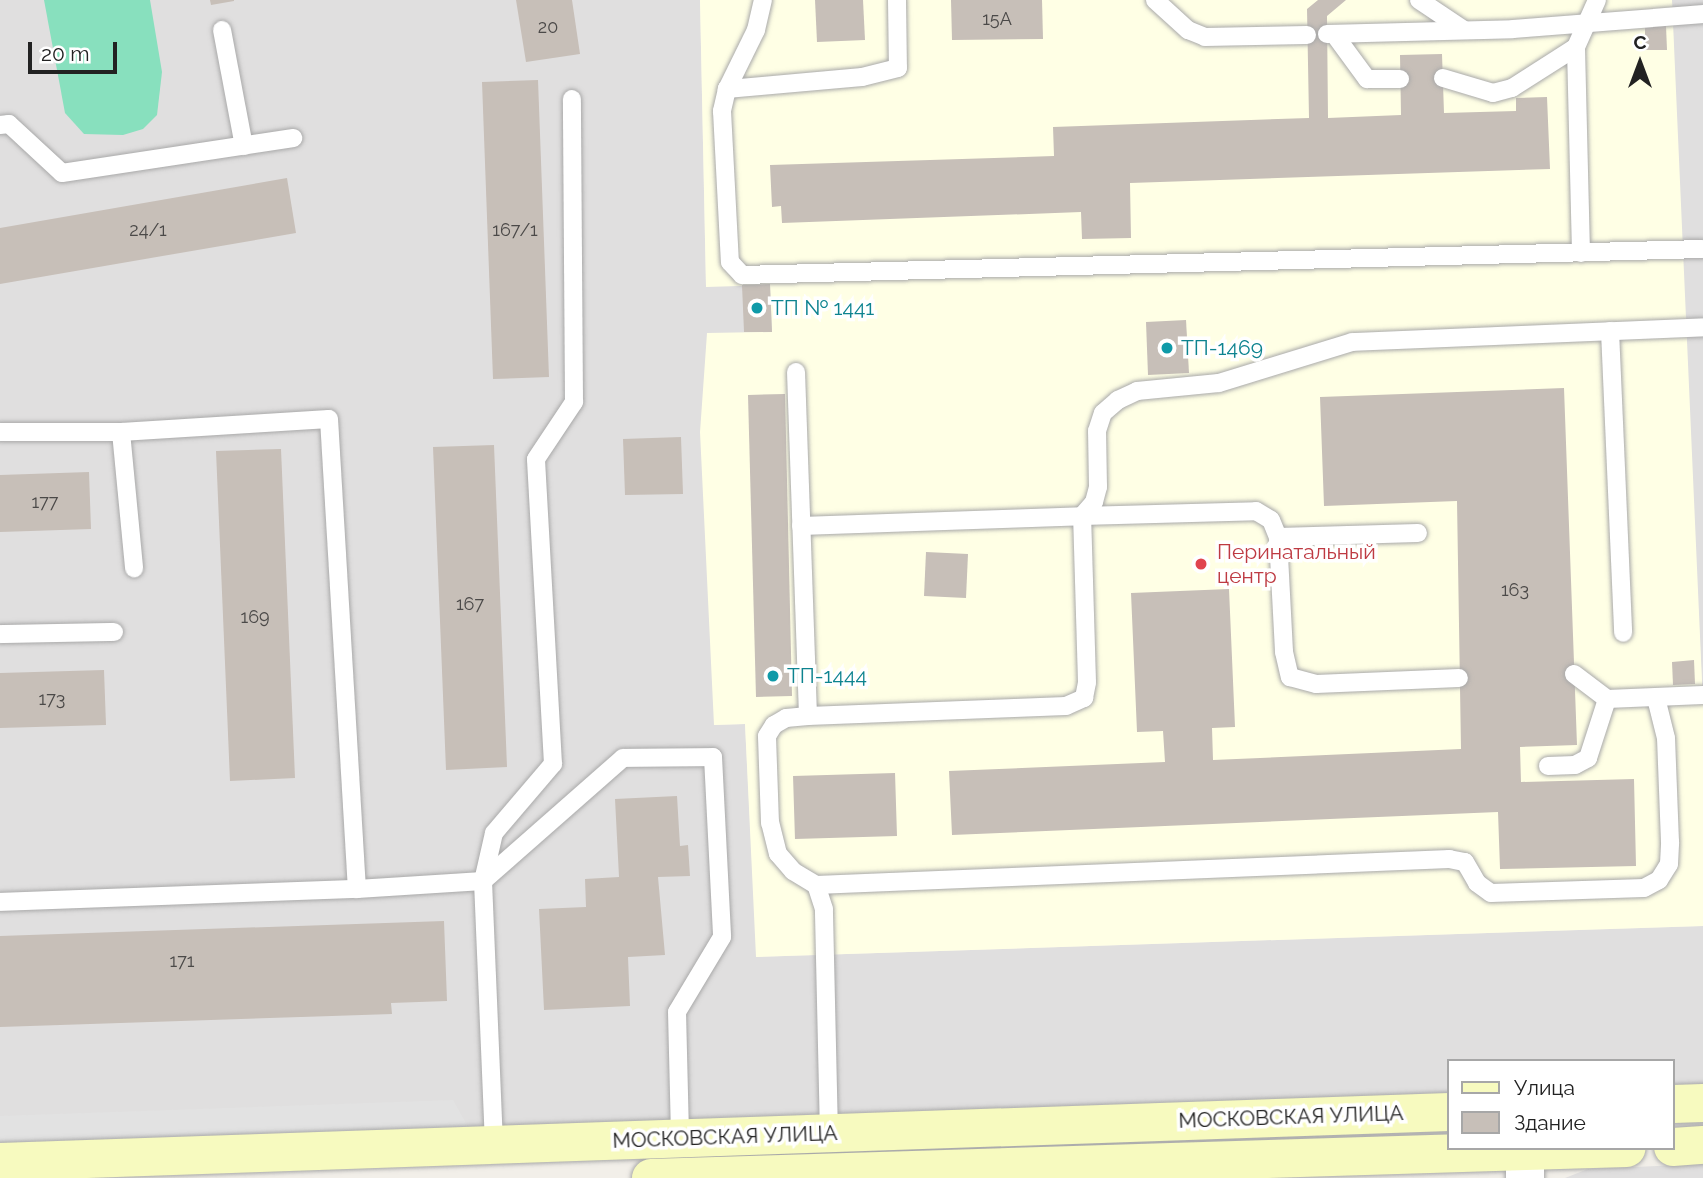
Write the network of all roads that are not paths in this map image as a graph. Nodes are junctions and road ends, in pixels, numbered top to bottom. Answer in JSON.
{"nodes":[{"id":1,"x":764,"y":0,"type":"edge"},
{"id":2,"x":897,"y":0,"type":"edge"},
{"id":3,"x":1155,"y":0,"type":"edge"},
{"id":4,"x":1419,"y":0,"type":"edge"},
{"id":5,"x":1597,"y":0,"type":"edge"},
{"id":6,"x":1655,"y":8,"type":"edge"},
{"id":7,"x":1703,"y":14,"type":"edge"},
{"id":8,"x":1588,"y":22,"type":"junction"},
{"id":9,"x":222,"y":30,"type":"dead end"},
{"id":10,"x":1464,"y":30,"type":"junction"},
{"id":11,"x":1307,"y":35,"type":"dead end"},
{"id":12,"x":1576,"y":47,"type":"junction"},
{"id":13,"x":1443,"y":78,"type":"dead end"},
{"id":14,"x":1401,"y":79,"type":"dead end"},
{"id":15,"x":727,"y":89,"type":"junction"},
{"id":16,"x":572,"y":99,"type":"dead end"},
{"id":17,"x":0,"y":125,"type":"edge"},
{"id":18,"x":293,"y":138,"type":"dead end"},
{"id":19,"x":244,"y":146,"type":"junction"},
{"id":20,"x":1703,"y":249,"type":"edge"},
{"id":21,"x":1581,"y":253,"type":"junction"},
{"id":22,"x":1703,"y":327,"type":"edge"},
{"id":23,"x":1610,"y":331,"type":"junction"},
{"id":24,"x":796,"y":372,"type":"dead end"},
{"id":25,"x":0,"y":432,"type":"edge"},
{"id":26,"x":121,"y":432,"type":"junction"},
{"id":27,"x":1082,"y":516,"type":"junction"},
{"id":28,"x":802,"y":526,"type":"junction"},
{"id":29,"x":1418,"y":533,"type":"dead end"},
{"id":30,"x":1278,"y":537,"type":"junction"},
{"id":31,"x":134,"y":568,"type":"dead end"},
{"id":32,"x":114,"y":632,"type":"dead end"},
{"id":33,"x":0,"y":634,"type":"edge"},
{"id":34,"x":1623,"y":634,"type":"dead end"},
{"id":35,"x":1574,"y":674,"type":"dead end"},
{"id":36,"x":1459,"y":678,"type":"dead end"},
{"id":37,"x":1703,"y":695,"type":"edge"},
{"id":38,"x":1656,"y":698,"type":"junction"},
{"id":39,"x":1607,"y":699,"type":"junction"},
{"id":40,"x":808,"y":716,"type":"junction"},
{"id":41,"x":1548,"y":766,"type":"dead end"},
{"id":42,"x":483,"y":881,"type":"junction"},
{"id":43,"x":816,"y":885,"type":"junction"},
{"id":44,"x":357,"y":889,"type":"junction"},
{"id":45,"x":0,"y":902,"type":"edge"},
{"id":46,"x":1703,"y":1103,"type":"edge"},
{"id":47,"x":1675,"y":1104,"type":"edge"},
{"id":48,"x":1448,"y":1112,"type":"edge"},
{"id":49,"x":829,"y":1134,"type":"junction"},
{"id":50,"x":680,"y":1138,"type":"junction"},
{"id":51,"x":494,"y":1144,"type":"junction"},
{"id":52,"x":1703,"y":1145,"type":"edge"},
{"id":53,"x":1675,"y":1147,"type":"edge"},
{"id":54,"x":1608,"y":1150,"type":"edge"},
{"id":55,"x":1525,"y":1159,"type":"edge"},
{"id":56,"x":0,"y":1162,"type":"edge"},
{"id":57,"x":651,"y":1178,"type":"edge"}],
"edges":[{"from":1,"to":15,"type":"lane"},
{"from":2,"to":15,"type":"lane"},
{"from":3,"to":11,"type":"lane"},
{"from":4,"to":10,"type":"lane"},
{"from":5,"to":8,"type":"lane"},
{"from":6,"to":7,"type":"lane"},
{"from":6,"to":8,"type":"lane"},
{"from":8,"to":10,"type":"lane"},
{"from":8,"to":12,"type":"lane"},
{"from":9,"to":19,"type":"lane"},
{"from":10,"to":14,"type":"lane"},
{"from":12,"to":13,"type":"lane"},
{"from":12,"to":21,"type":"lane"},
{"from":15,"to":21,"type":"lane"},
{"from":16,"to":42,"type":"lane"},
{"from":17,"to":19,"type":"lane"},
{"from":18,"to":19,"type":"lane"},
{"from":20,"to":21,"type":"lane"},
{"from":22,"to":23,"type":"lane"},
{"from":23,"to":27,"type":"lane"},
{"from":23,"to":34,"type":"lane"},
{"from":24,"to":28,"type":"lane"},
{"from":25,"to":26,"type":"lane"},
{"from":26,"to":31,"type":"lane"},
{"from":26,"to":44,"type":"lane"},
{"from":27,"to":28,"type":"lane"},
{"from":27,"to":30,"type":"lane"},
{"from":27,"to":40,"type":"lane"},
{"from":28,"to":40,"type":"lane"},
{"from":29,"to":30,"type":"lane"},
{"from":30,"to":36,"type":"lane"},
{"from":32,"to":33,"type":"lane"},
{"from":35,"to":39,"type":"lane"},
{"from":37,"to":38,"type":"lane"},
{"from":38,"to":39,"type":"lane"},
{"from":38,"to":43,"type":"lane"},
{"from":39,"to":41,"type":"lane"},
{"from":40,"to":43,"type":"lane"},
{"from":42,"to":44,"type":"lane"},
{"from":42,"to":50,"type":"lane"},
{"from":42,"to":51,"type":"lane"},
{"from":43,"to":49,"type":"lane"},
{"from":44,"to":45,"type":"lane"},
{"from":46,"to":47,"type":"main road"},
{"from":48,"to":49,"type":"main road","name":"МОСКОВСКАЯ УЛИЦА"},
{"from":49,"to":50,"type":"main road","name":"МОСКОВСКАЯ УЛИЦА"},
{"from":50,"to":51,"type":"main road","name":"МОСКОВСКАЯ УЛИЦА"},
{"from":51,"to":56,"type":"main road","name":"МОСКОВСКАЯ УЛИЦА"},
{"from":52,"to":53,"type":"main road"},
{"from":54,"to":55,"type":"main road","name":"МОСКОВСКАЯ УЛИЦА"},
{"from":55,"to":57,"type":"main road","name":"МОСКОВСКАЯ УЛИЦА"}]}
